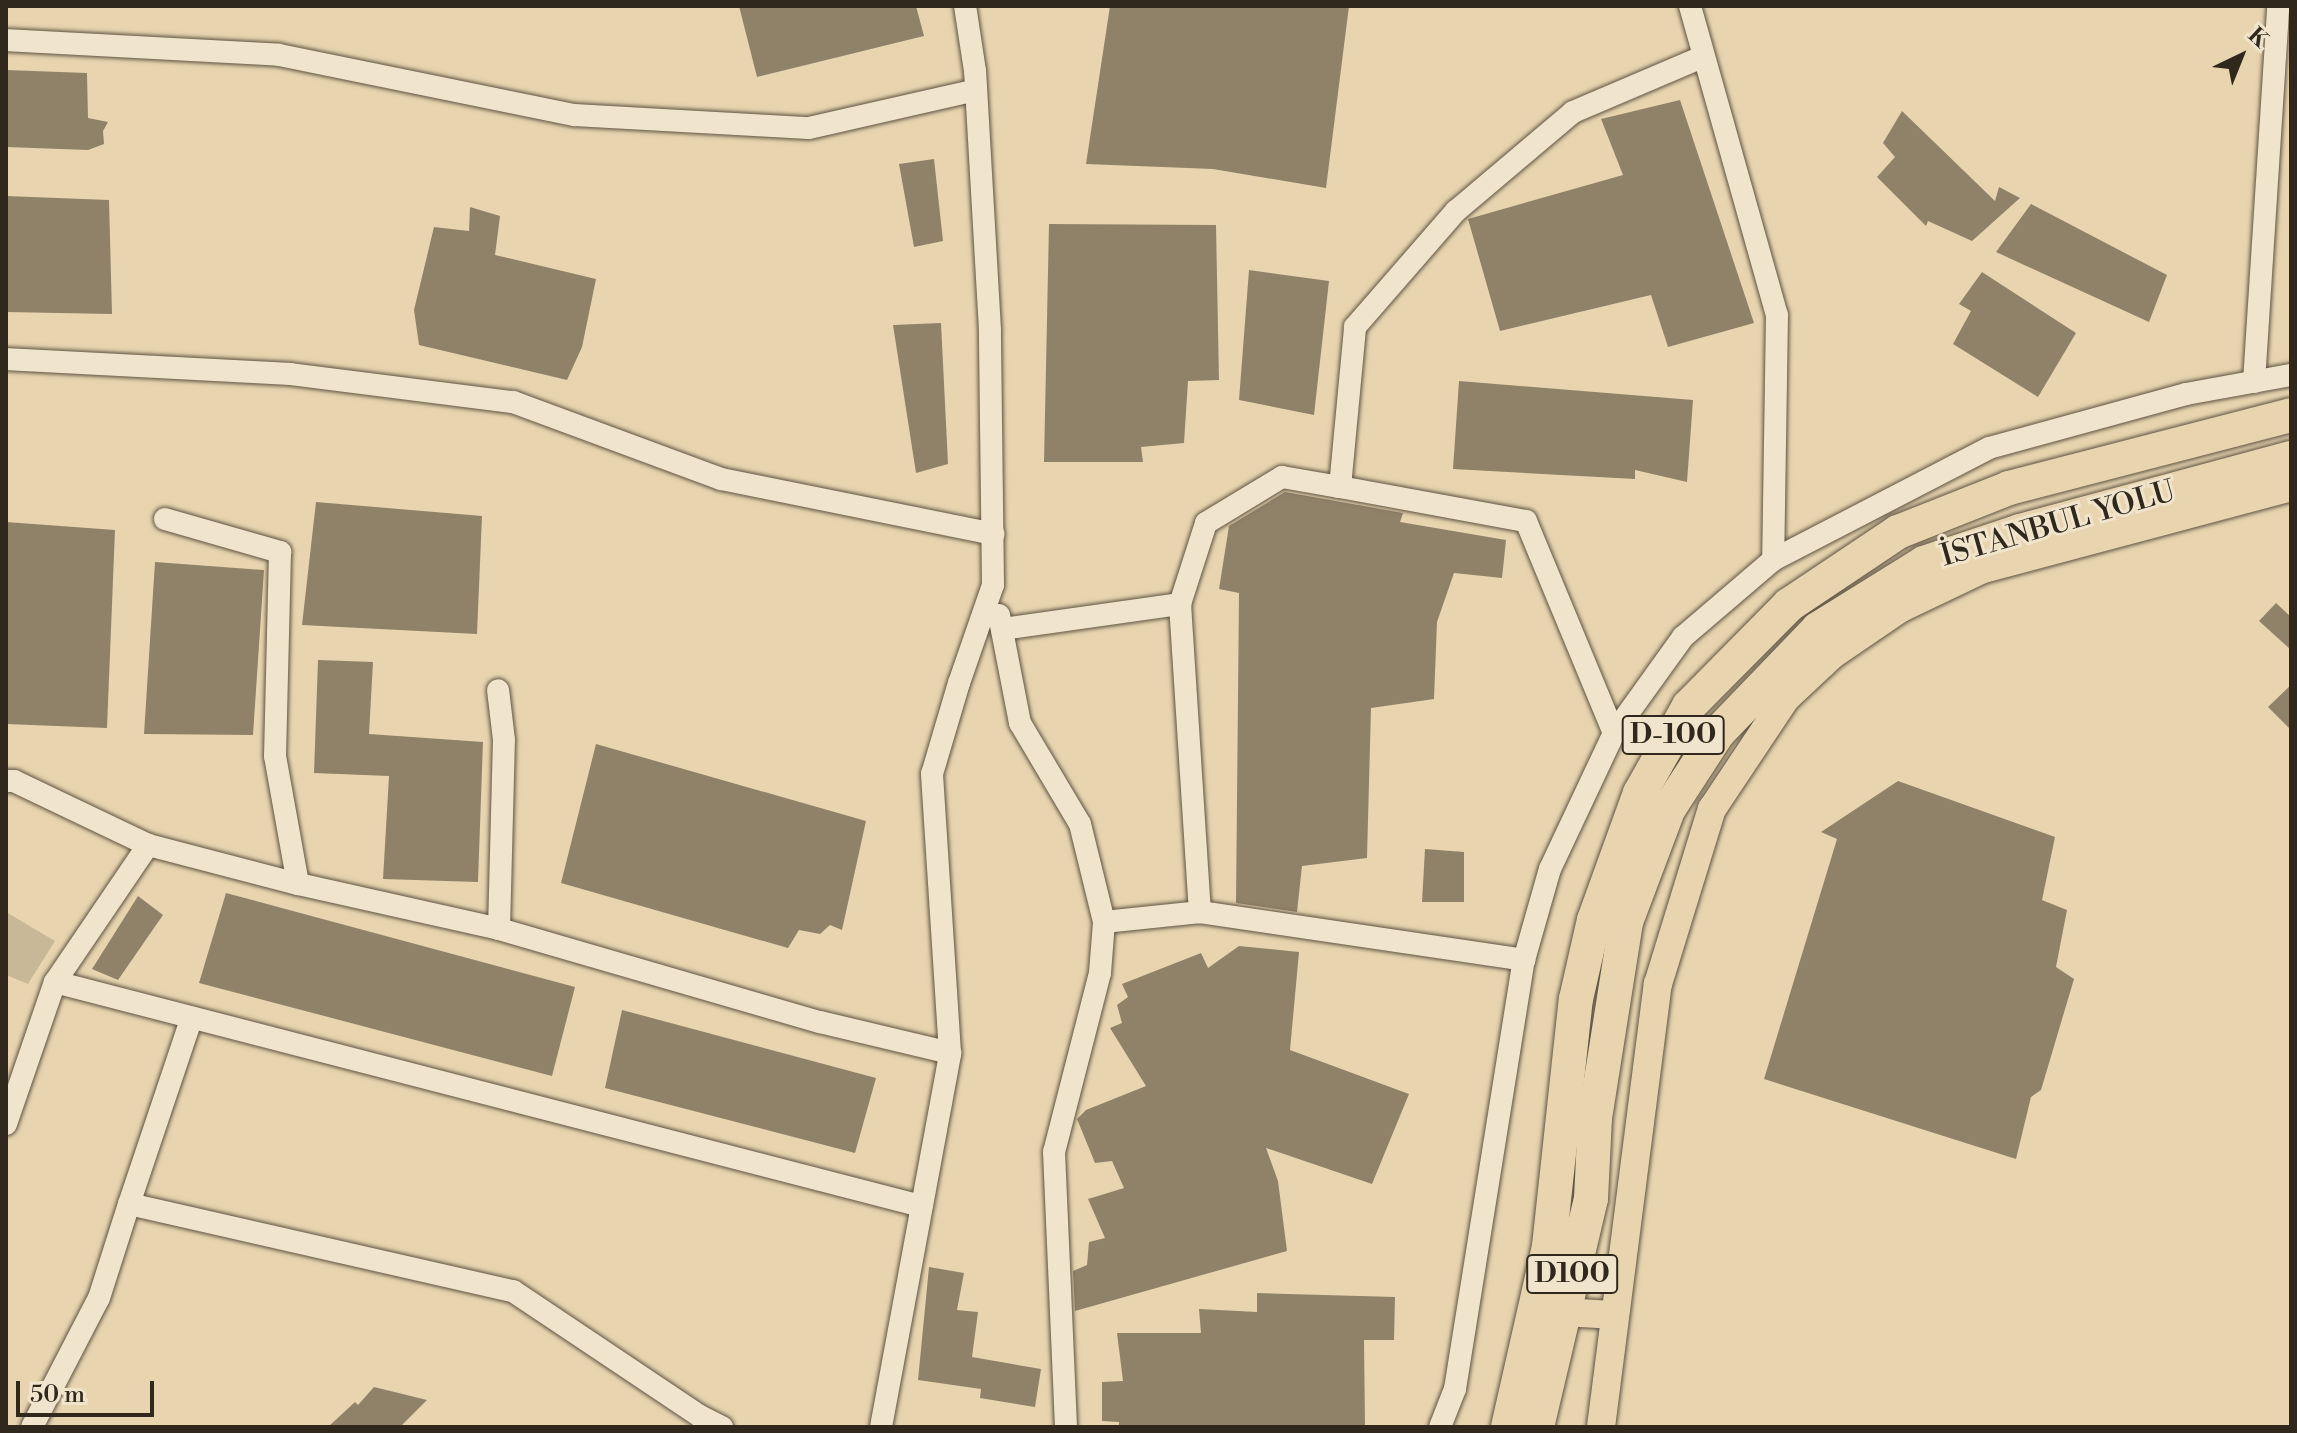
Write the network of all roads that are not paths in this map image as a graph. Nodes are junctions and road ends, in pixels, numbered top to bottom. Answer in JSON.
{"nodes":[{"id":1,"x":965,"y":6,"type":"edge"},
{"id":2,"x":1690,"y":6,"type":"edge"},
{"id":3,"x":2278,"y":6,"type":"edge"},
{"id":4,"x":6,"y":40,"type":"edge"},
{"id":5,"x":1702,"y":57,"type":"junction"},
{"id":6,"x":976,"y":90,"type":"junction"},
{"id":7,"x":6,"y":359,"type":"edge"},
{"id":8,"x":2291,"y":375,"type":"edge"},
{"id":9,"x":2254,"y":382,"type":"junction"},
{"id":10,"x":2291,"y":415,"type":"edge"},
{"id":11,"x":2291,"y":458,"type":"edge"},
{"id":12,"x":1340,"y":487,"type":"junction"},
{"id":13,"x":2291,"y":487,"type":"edge"},
{"id":14,"x":165,"y":519,"type":"dead end"},
{"id":15,"x":993,"y":534,"type":"junction"},
{"id":16,"x":1773,"y":560,"type":"junction"},
{"id":17,"x":993,"y":585,"type":"junction"},
{"id":18,"x":1180,"y":604,"type":"junction"},
{"id":19,"x":1002,"y":629,"type":"junction"},
{"id":20,"x":498,"y":690,"type":"dead end"},
{"id":21,"x":1614,"y":733,"type":"junction"},
{"id":22,"x":6,"y":781,"type":"edge"},
{"id":23,"x":148,"y":845,"type":"junction"},
{"id":24,"x":298,"y":884,"type":"junction"},
{"id":25,"x":1200,"y":912,"type":"junction"},
{"id":26,"x":1104,"y":922,"type":"junction"},
{"id":27,"x":499,"y":929,"type":"junction"},
{"id":28,"x":1524,"y":960,"type":"junction"},
{"id":29,"x":55,"y":982,"type":"junction"},
{"id":30,"x":191,"y":1020,"type":"junction"},
{"id":31,"x":950,"y":1053,"type":"junction"},
{"id":32,"x":1595,"y":1118,"type":"joint"},
{"id":33,"x":6,"y":1124,"type":"edge"},
{"id":34,"x":129,"y":1204,"type":"junction"},
{"id":35,"x":921,"y":1206,"type":"junction"},
{"id":36,"x":1564,"y":1312,"type":"junction"},
{"id":37,"x":1615,"y":1315,"type":"junction"},
{"id":38,"x":32,"y":1427,"type":"edge"},
{"id":39,"x":722,"y":1427,"type":"edge"},
{"id":40,"x":881,"y":1427,"type":"edge"},
{"id":41,"x":1066,"y":1427,"type":"edge"},
{"id":42,"x":1440,"y":1427,"type":"edge"},
{"id":43,"x":1508,"y":1427,"type":"edge"},
{"id":44,"x":1537,"y":1427,"type":"edge"},
{"id":45,"x":1601,"y":1427,"type":"edge"}],
"edges":[{"from":1,"to":6,"type":"street"},
{"from":2,"to":5,"type":"street"},
{"from":3,"to":9,"type":"street"},
{"from":4,"to":6,"type":"street"},
{"from":5,"to":12,"type":"street"},
{"from":5,"to":16,"type":"street"},
{"from":6,"to":15,"type":"street"},
{"from":7,"to":15,"type":"street"},
{"from":8,"to":9,"type":"street"},
{"from":9,"to":16,"type":"street"},
{"from":10,"to":43,"type":"highway","number":"D-100"},
{"from":11,"to":32,"type":"highway","name":"İSTANBUL YOLU","number":"D-100"},
{"from":12,"to":18,"type":"street"},
{"from":12,"to":21,"type":"street"},
{"from":13,"to":37,"type":"main road"},
{"from":14,"to":24,"type":"street"},
{"from":15,"to":17,"type":"street"},
{"from":16,"to":21,"type":"street"},
{"from":17,"to":19,"type":"street"},
{"from":17,"to":31,"type":"street"},
{"from":18,"to":19,"type":"street"},
{"from":18,"to":25,"type":"street"},
{"from":19,"to":26,"type":"street"},
{"from":20,"to":27,"type":"street"},
{"from":21,"to":28,"type":"street"},
{"from":22,"to":23,"type":"street"},
{"from":23,"to":24,"type":"street"},
{"from":23,"to":29,"type":"street"},
{"from":24,"to":27,"type":"street"},
{"from":25,"to":26,"type":"street"},
{"from":25,"to":28,"type":"street"},
{"from":26,"to":41,"type":"street"},
{"from":27,"to":31,"type":"street"},
{"from":28,"to":42,"type":"street"},
{"from":29,"to":30,"type":"street"},
{"from":29,"to":33,"type":"street"},
{"from":30,"to":34,"type":"street"},
{"from":30,"to":35,"type":"street"},
{"from":31,"to":35,"type":"street"},
{"from":32,"to":36,"type":"highway","number":"D100"},
{"from":34,"to":38,"type":"street"},
{"from":34,"to":39,"type":"street"},
{"from":35,"to":40,"type":"street"},
{"from":36,"to":37,"type":"main road"},
{"from":36,"to":44,"type":"highway","number":"D100"},
{"from":37,"to":45,"type":"main road"}]}
